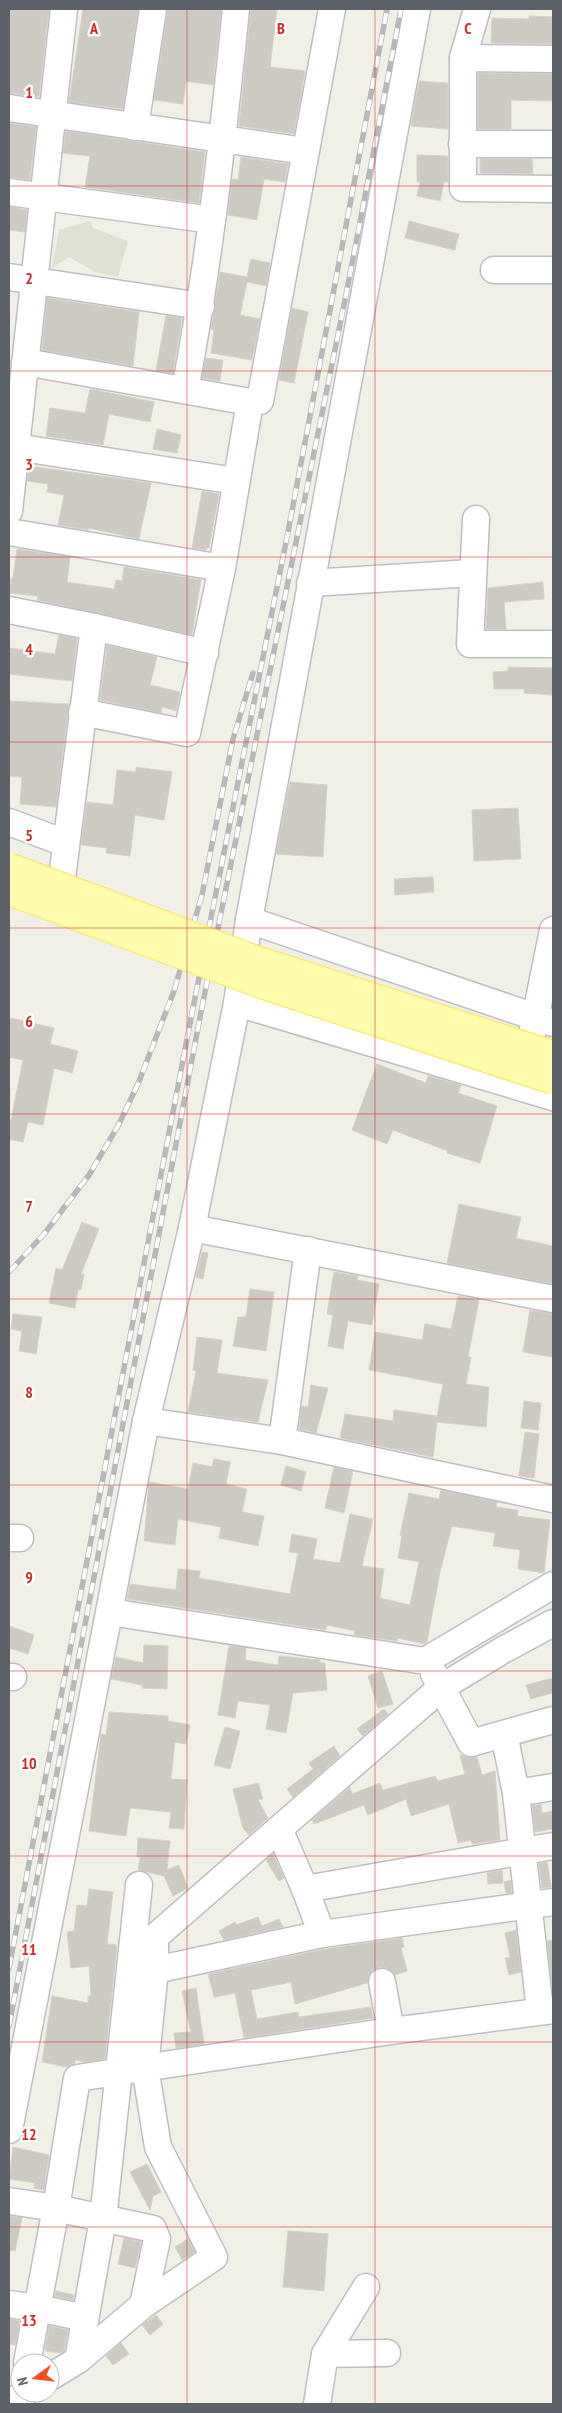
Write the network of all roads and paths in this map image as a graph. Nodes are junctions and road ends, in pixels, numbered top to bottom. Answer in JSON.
{"nodes":[{"id":1,"x":64,"y":9,"type":"edge"},
{"id":2,"x":153,"y":9,"type":"edge"},
{"id":3,"x":236,"y":9,"type":"edge"},
{"id":4,"x":332,"y":9,"type":"edge"},
{"id":5,"x":417,"y":9,"type":"edge"},
{"id":6,"x":477,"y":9,"type":"edge"},
{"id":7,"x":463,"y":58,"type":"junction"},
{"id":8,"x":553,"y":59,"type":"edge"},
{"id":9,"x":9,"y":108,"type":"edge"},
{"id":10,"x":52,"y":114,"type":"junction"},
{"id":11,"x":135,"y":126,"type":"junction"},
{"id":12,"x":223,"y":139,"type":"junction"},
{"id":13,"x":462,"y":144,"type":"junction"},
{"id":14,"x":553,"y":144,"type":"edge"},
{"id":15,"x":305,"y":151,"type":"junction"},
{"id":16,"x":553,"y":188,"type":"edge"},
{"id":17,"x":9,"y":192,"type":"edge"},
{"id":18,"x":42,"y":197,"type":"junction"},
{"id":19,"x":212,"y":220,"type":"junction"},
{"id":20,"x":494,"y":270,"type":"dead end"},
{"id":21,"x":553,"y":270,"type":"edge"},
{"id":22,"x":9,"y":277,"type":"edge"},
{"id":23,"x":34,"y":281,"type":"junction"},
{"id":24,"x":201,"y":306,"type":"junction"},
{"id":25,"x":25,"y":362,"type":"junction"},
{"id":26,"x":185,"y":390,"type":"junction"},
{"id":27,"x":250,"y":402,"type":"junction"},
{"id":28,"x":12,"y":446,"type":"edge"},
{"id":29,"x":236,"y":482,"type":"junction"},
{"id":30,"x":9,"y":511,"type":"edge"},
{"id":31,"x":476,"y":519,"type":"dead end"},
{"id":32,"x":9,"y":532,"type":"edge"},
{"id":33,"x":222,"y":568,"type":"junction"},
{"id":34,"x":472,"y":573,"type":"junction"},
{"id":35,"x":310,"y":583,"type":"junction"},
{"id":36,"x":9,"y":610,"type":"edge"},
{"id":37,"x":94,"y":627,"type":"junction"},
{"id":38,"x":553,"y":644,"type":"edge"},
{"id":39,"x":205,"y":653,"type":"junction"},
{"id":40,"x":82,"y":712,"type":"junction"},
{"id":41,"x":9,"y":822,"type":"edge"},
{"id":42,"x":65,"y":843,"type":"junction"},
{"id":43,"x":9,"y":867,"type":"edge"},
{"id":44,"x":9,"y":890,"type":"edge"},
{"id":45,"x":9,"y":901,"type":"edge"},
{"id":46,"x":249,"y":920,"type":"junction"},
{"id":47,"x":553,"y":930,"type":"edge"},
{"id":48,"x":237,"y":1003,"type":"junction"},
{"id":49,"x":544,"y":1020,"type":"edge"},
{"id":50,"x":553,"y":1055,"type":"edge"},
{"id":51,"x":553,"y":1080,"type":"edge"},
{"id":52,"x":523,"y":1087,"type":"junction"},
{"id":53,"x":553,"y":1097,"type":"edge"},
{"id":54,"x":192,"y":1228,"type":"junction"},
{"id":55,"x":308,"y":1250,"type":"junction"},
{"id":56,"x":553,"y":1299,"type":"edge"},
{"id":57,"x":146,"y":1421,"type":"junction"},
{"id":58,"x":282,"y":1441,"type":"junction"},
{"id":59,"x":553,"y":1499,"type":"edge"},
{"id":60,"x":553,"y":1585,"type":"edge"},
{"id":61,"x":110,"y":1612,"type":"junction"},
{"id":62,"x":553,"y":1623,"type":"edge"},
{"id":63,"x":425,"y":1661,"type":"junction"},
{"id":64,"x":442,"y":1687,"type":"junction"},
{"id":65,"x":553,"y":1720,"type":"edge"},
{"id":66,"x":504,"y":1734,"type":"junction"},
{"id":67,"x":553,"y":1787,"type":"edge"},
{"id":68,"x":516,"y":1793,"type":"junction"},
{"id":69,"x":278,"y":1829,"type":"junction"},
{"id":70,"x":553,"y":1846,"type":"edge"},
{"id":71,"x":524,"y":1850,"type":"junction"},
{"id":72,"x":139,"y":1885,"type":"dead end"},
{"id":73,"x":305,"y":1889,"type":"junction"},
{"id":74,"x":541,"y":1904,"type":"edge"},
{"id":75,"x":322,"y":1934,"type":"junction"},
{"id":76,"x":155,"y":1970,"type":"junction"},
{"id":77,"x":382,"y":1982,"type":"dead end"},
{"id":78,"x":547,"y":2011,"type":"edge"},
{"id":79,"x":391,"y":2031,"type":"junction"},
{"id":80,"x":133,"y":2068,"type":"junction"},
{"id":81,"x":9,"y":2130,"type":"edge"},
{"id":82,"x":9,"y":2201,"type":"edge"},
{"id":83,"x":56,"y":2208,"type":"junction"},
{"id":84,"x":103,"y":2218,"type":"junction"},
{"id":85,"x":366,"y":2286,"type":"dead end"},
{"id":86,"x":9,"y":2304,"type":"edge"},
{"id":87,"x":144,"y":2305,"type":"junction"},
{"id":88,"x":38,"y":2308,"type":"junction"},
{"id":89,"x":85,"y":2318,"type":"junction"},
{"id":90,"x":387,"y":2352,"type":"dead end"},
{"id":91,"x":29,"y":2353,"type":"edge"},
{"id":92,"x":325,"y":2354,"type":"junction"},
{"id":93,"x":78,"y":2360,"type":"junction"},
{"id":94,"x":60,"y":2372,"type":"edge"},
{"id":95,"x":318,"y":2404,"type":"edge"}],
"edges":[{"from":1,"to":10,"type":"street"},
{"from":2,"to":11,"type":"street"},
{"from":3,"to":12,"type":"street"},
{"from":4,"to":15,"type":"street"},
{"from":5,"to":35,"type":"street"},
{"from":6,"to":7,"type":"street"},
{"from":7,"to":8,"type":"street"},
{"from":7,"to":13,"type":"street"},
{"from":9,"to":10,"type":"street"},
{"from":10,"to":11,"type":"street"},
{"from":10,"to":18,"type":"street"},
{"from":11,"to":12,"type":"street"},
{"from":12,"to":15,"type":"street"},
{"from":12,"to":19,"type":"street"},
{"from":13,"to":14,"type":"street"},
{"from":13,"to":16,"type":"street"},
{"from":15,"to":27,"type":"street"},
{"from":17,"to":18,"type":"street"},
{"from":18,"to":19,"type":"street"},
{"from":18,"to":23,"type":"street"},
{"from":19,"to":24,"type":"street"},
{"from":20,"to":21,"type":"street"},
{"from":22,"to":23,"type":"street"},
{"from":23,"to":24,"type":"street"},
{"from":23,"to":25,"type":"street"},
{"from":24,"to":26,"type":"street"},
{"from":25,"to":26,"type":"street"},
{"from":25,"to":28,"type":"street"},
{"from":26,"to":27,"type":"street"},
{"from":27,"to":29,"type":"street"},
{"from":28,"to":29,"type":"street"},
{"from":28,"to":30,"type":"street"},
{"from":29,"to":33,"type":"street"},
{"from":31,"to":34,"type":"street"},
{"from":32,"to":33,"type":"street"},
{"from":33,"to":39,"type":"street"},
{"from":34,"to":35,"type":"street"},
{"from":34,"to":38,"type":"street"},
{"from":35,"to":46,"type":"street"},
{"from":36,"to":37,"type":"street"},
{"from":37,"to":39,"type":"street"},
{"from":37,"to":40,"type":"street"},
{"from":39,"to":40,"type":"street"},
{"from":40,"to":42,"type":"street"},
{"from":41,"to":42,"type":"street"},
{"from":42,"to":45,"type":"street"},
{"from":43,"to":50,"type":"main road","bridge":true},
{"from":44,"to":51,"type":"main road","bridge":true},
{"from":46,"to":48,"type":"street"},
{"from":46,"to":49,"type":"street"},
{"from":47,"to":49,"type":"street"},
{"from":48,"to":52,"type":"street"},
{"from":48,"to":54,"type":"street"},
{"from":49,"to":52,"type":"street"},
{"from":52,"to":53,"type":"street"},
{"from":54,"to":55,"type":"street"},
{"from":54,"to":57,"type":"street"},
{"from":55,"to":56,"type":"street"},
{"from":55,"to":58,"type":"street"},
{"from":57,"to":58,"type":"street"},
{"from":57,"to":61,"type":"street"},
{"from":58,"to":59,"type":"street"},
{"from":60,"to":63,"type":"street"},
{"from":61,"to":63,"type":"street"},
{"from":61,"to":81,"type":"street"},
{"from":62,"to":64,"type":"street"},
{"from":63,"to":64,"type":"street"},
{"from":64,"to":66,"type":"street"},
{"from":64,"to":69,"type":"street"},
{"from":65,"to":66,"type":"street"},
{"from":66,"to":68,"type":"street"},
{"from":67,"to":68,"type":"street"},
{"from":68,"to":71,"type":"street"},
{"from":69,"to":73,"type":"street"},
{"from":69,"to":76,"type":"street"},
{"from":70,"to":71,"type":"street"},
{"from":71,"to":73,"type":"street"},
{"from":71,"to":74,"type":"street"},
{"from":72,"to":80,"type":"street"},
{"from":73,"to":75,"type":"street"},
{"from":74,"to":75,"type":"street"},
{"from":74,"to":78,"type":"street"},
{"from":75,"to":76,"type":"street"},
{"from":76,"to":80,"type":"street"},
{"from":77,"to":79,"type":"street"},
{"from":78,"to":79,"type":"street"},
{"from":79,"to":80,"type":"street"},
{"from":80,"to":83,"type":"street"},
{"from":80,"to":84,"type":"street"},
{"from":80,"to":87,"type":"street"},
{"from":82,"to":83,"type":"street"},
{"from":83,"to":84,"type":"street"},
{"from":83,"to":88,"type":"street"},
{"from":84,"to":87,"type":"street"},
{"from":84,"to":89,"type":"street"},
{"from":85,"to":92,"type":"street"},
{"from":86,"to":88,"type":"street"},
{"from":87,"to":93,"type":"street"},
{"from":88,"to":89,"type":"street"},
{"from":88,"to":91,"type":"street"},
{"from":89,"to":93,"type":"street"},
{"from":90,"to":92,"type":"street"},
{"from":92,"to":95,"type":"street"},
{"from":93,"to":94,"type":"street"}]}
